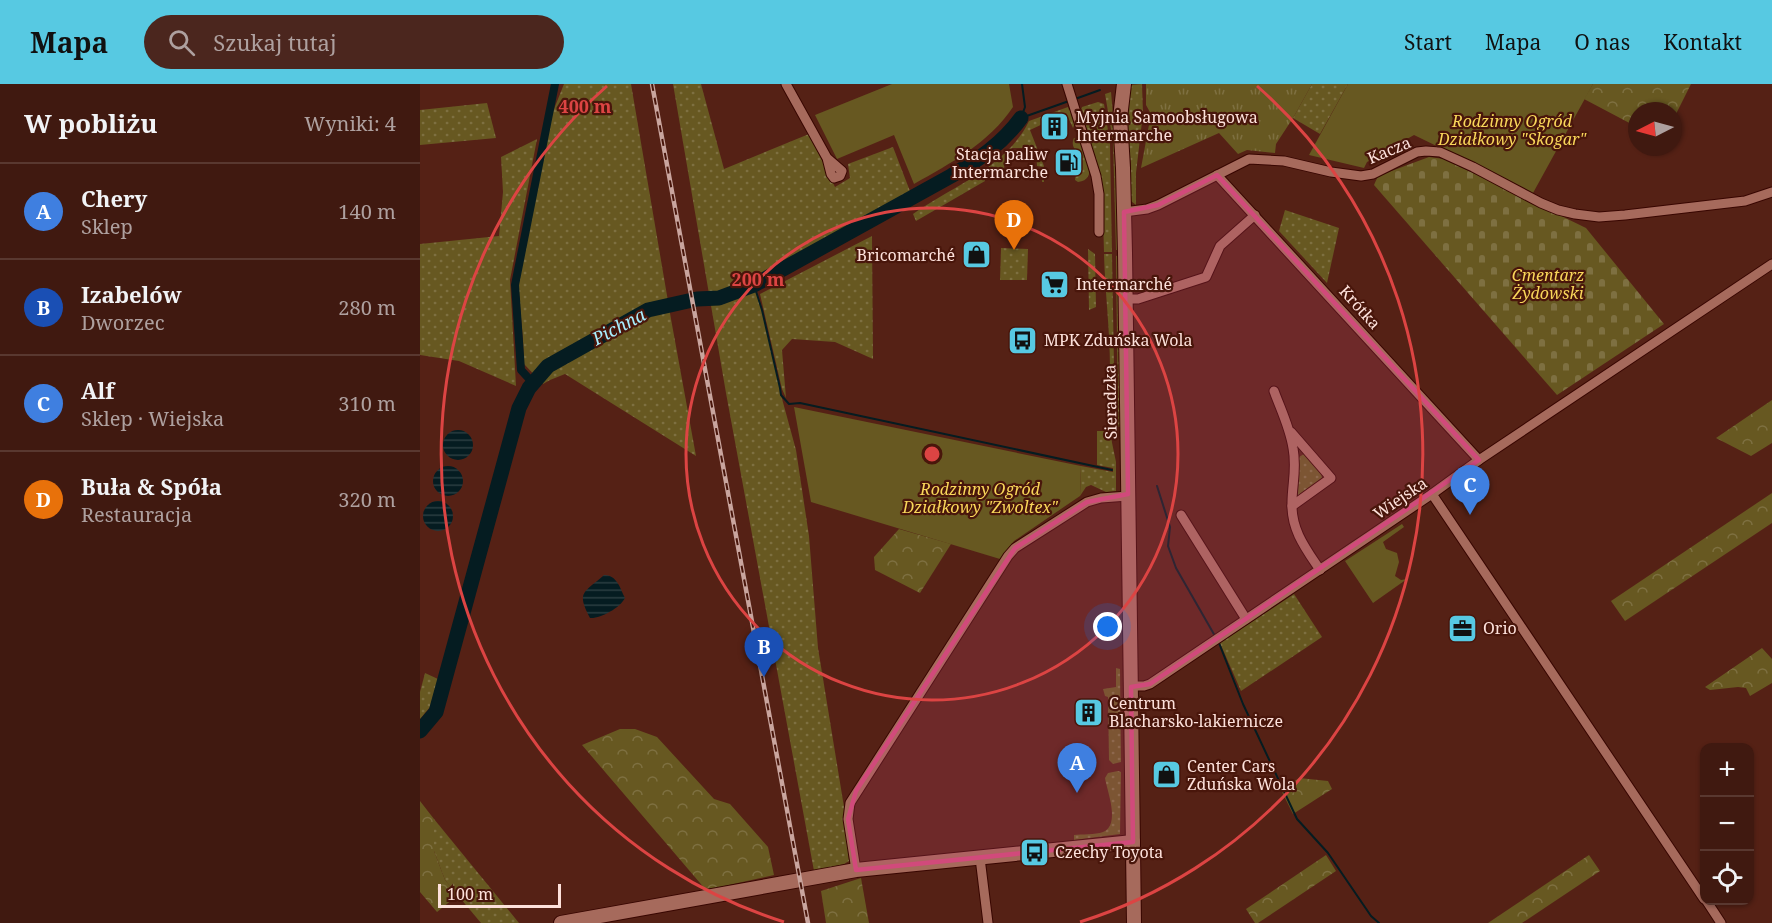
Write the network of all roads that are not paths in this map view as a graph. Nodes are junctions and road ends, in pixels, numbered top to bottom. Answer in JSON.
{"nodes":[{"id":1,"x":786,"y":84,"type":"edge"},
{"id":2,"x":1114,"y":84,"type":"edge"},
{"id":3,"x":1124,"y":84,"type":"edge"},
{"id":4,"x":1069,"y":87,"type":"edge"},
{"id":5,"x":1120,"y":118,"type":"junction"},
{"id":6,"x":827,"y":158,"type":"dead end"},
{"id":7,"x":1217,"y":175,"type":"junction"},
{"id":8,"x":1772,"y":192,"type":"edge"},
{"id":9,"x":1124,"y":212,"type":"junction"},
{"id":10,"x":1255,"y":215,"type":"junction"},
{"id":11,"x":1099,"y":232,"type":"dead end"},
{"id":12,"x":1772,"y":264,"type":"edge"},
{"id":13,"x":1125,"y":299,"type":"junction"},
{"id":14,"x":1274,"y":391,"type":"dead end"},
{"id":15,"x":1289,"y":430,"type":"junction"},
{"id":16,"x":1479,"y":460,"type":"junction"},
{"id":17,"x":1432,"y":494,"type":"junction"},
{"id":18,"x":1128,"y":496,"type":"junction"},
{"id":19,"x":1292,"y":506,"type":"junction"},
{"id":20,"x":1181,"y":515,"type":"dead end"},
{"id":21,"x":1320,"y":570,"type":"junction"},
{"id":22,"x":1246,"y":619,"type":"junction"},
{"id":23,"x":1131,"y":686,"type":"junction"},
{"id":24,"x":1133,"y":842,"type":"junction"},
{"id":25,"x":980,"y":858,"type":"junction"},
{"id":26,"x":856,"y":870,"type":"junction"},
{"id":27,"x":1700,"y":893,"type":"edge"},
{"id":28,"x":1708,"y":905,"type":"edge"},
{"id":29,"x":561,"y":923,"type":"edge"},
{"id":30,"x":988,"y":923,"type":"edge"},
{"id":31,"x":1134,"y":923,"type":"edge"},
{"id":32,"x":1721,"y":923,"type":"edge"}],
"edges":[{"from":1,"to":6,"type":"street"},
{"from":2,"to":5,"type":"main road","name":"Sieradzka"},
{"from":3,"to":5,"type":"main road","name":"Sieradzka"},
{"from":4,"to":11,"type":"street"},
{"from":5,"to":9,"type":"main road","name":"Sieradzka"},
{"from":7,"to":8,"type":"street","name":"Kacza"},
{"from":7,"to":9,"type":"street","name":"Kacza"},
{"from":7,"to":10,"type":"street","name":"Krótka"},
{"from":9,"to":13,"type":"main road","name":"Sieradzka"},
{"from":10,"to":13,"type":"street"},
{"from":10,"to":16,"type":"street","name":"Krótka"},
{"from":12,"to":16,"type":"street","name":"Wiejska"},
{"from":13,"to":18,"type":"main road","name":"Sieradzka"},
{"from":14,"to":15,"type":"street"},
{"from":15,"to":19,"type":"street"},
{"from":15,"to":19,"type":"street"},
{"from":16,"to":17,"type":"street","name":"Wiejska"},
{"from":17,"to":21,"type":"street","name":"Wiejska"},
{"from":17,"to":27,"type":"street"},
{"from":18,"to":23,"type":"main road","name":"Sieradzka"},
{"from":18,"to":26,"type":"street"},
{"from":19,"to":21,"type":"street"},
{"from":20,"to":22,"type":"street"},
{"from":21,"to":22,"type":"street","name":"Wiejska"},
{"from":22,"to":23,"type":"street","name":"Wiejska"},
{"from":23,"to":24,"type":"main road","name":"Sieradzka"},
{"from":24,"to":25,"type":"main road"},
{"from":24,"to":31,"type":"main road","name":"Sieradzka"},
{"from":25,"to":26,"type":"main road"},
{"from":25,"to":30,"type":"street"},
{"from":26,"to":29,"type":"main road"},
{"from":28,"to":32,"type":"street"}]}
